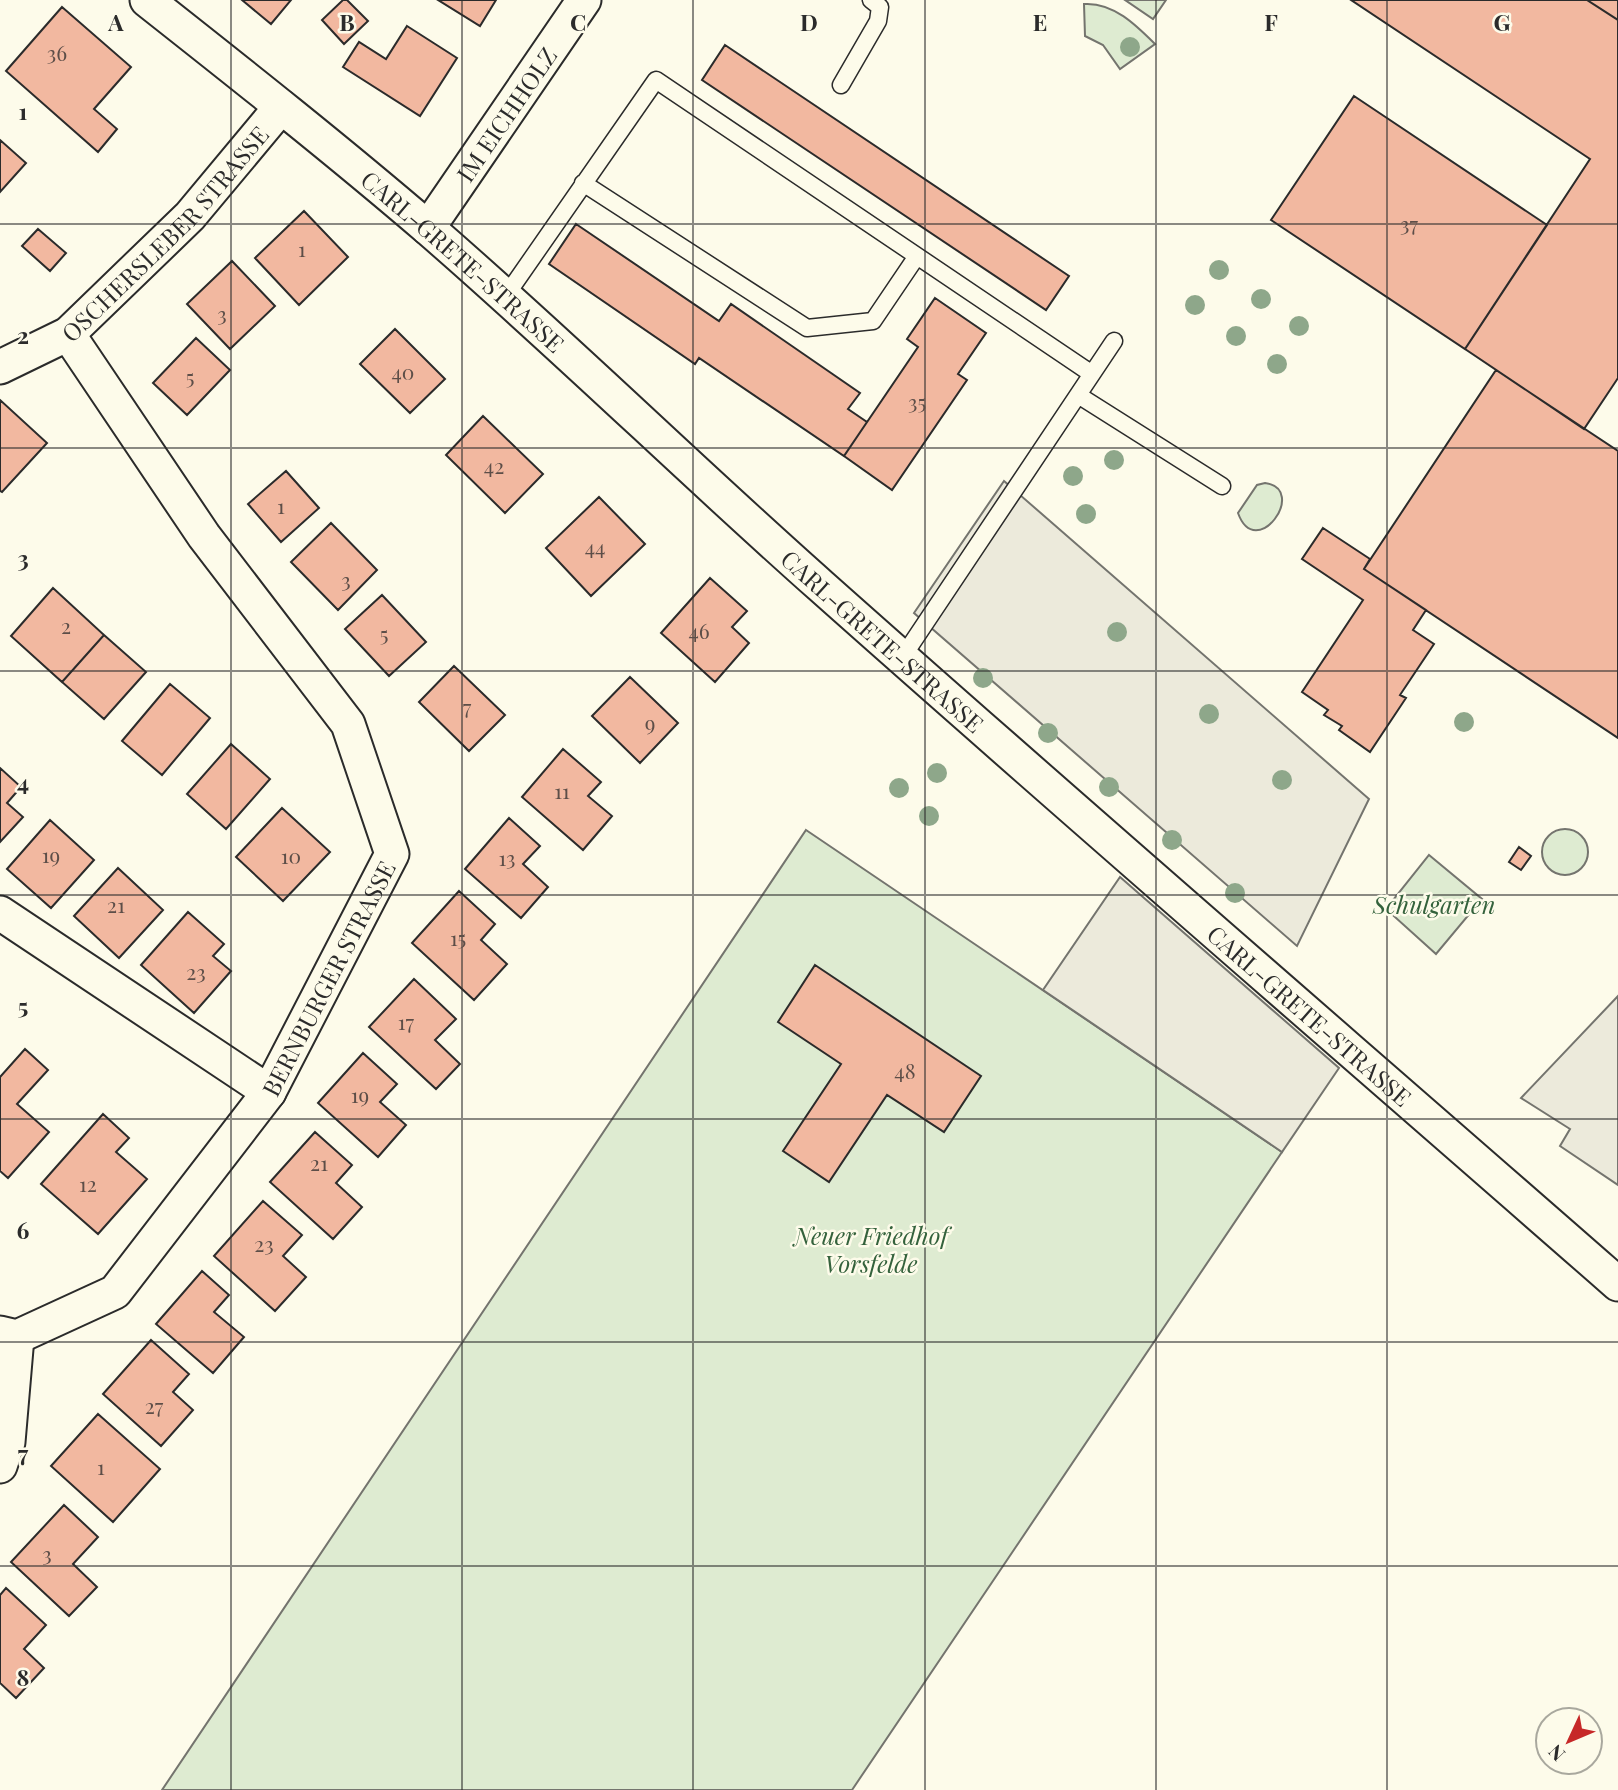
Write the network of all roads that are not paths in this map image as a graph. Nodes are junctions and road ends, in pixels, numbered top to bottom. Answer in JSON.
{"nodes":[{"id":1,"x":147,"y":0,"type":"edge"},
{"id":2,"x":584,"y":0,"type":"edge"},
{"id":3,"x":871,"y":0,"type":"edge"},
{"id":4,"x":841,"y":85,"type":"dead end"},
{"id":5,"x":281,"y":107,"type":"junction"},
{"id":6,"x":583,"y":183,"type":"junction"},
{"id":7,"x":428,"y":228,"type":"junction"},
{"id":8,"x":917,"y":256,"type":"junction"},
{"id":9,"x":505,"y":297,"type":"junction"},
{"id":10,"x":68,"y":334,"type":"junction"},
{"id":11,"x":1114,"y":341,"type":"dead end"},
{"id":12,"x":0,"y":367,"type":"edge"},
{"id":13,"x":1092,"y":373,"type":"junction"},
{"id":14,"x":1078,"y":395,"type":"junction"},
{"id":15,"x":1222,"y":486,"type":"dead end"},
{"id":16,"x":902,"y":658,"type":"junction"},
{"id":17,"x":0,"y":913,"type":"edge"},
{"id":18,"x":269,"y":1092,"type":"junction"},
{"id":19,"x":1618,"y":1284,"type":"edge"},
{"id":20,"x":8,"y":1335,"type":"edge"},
{"id":21,"x":0,"y":1466,"type":"edge"}],
"edges":[{"from":1,"to":5,"type":"street","name":"CARL-GRETE-STRASSE"},
{"from":2,"to":7,"type":"street","name":"IM EICHHOLZ"},
{"from":3,"to":4,"type":"lane"},
{"from":5,"to":7,"type":"street","name":"CARL-GRETE-STRASSE"},
{"from":5,"to":10,"type":"street","name":"OSCHERSLEBER STRASSE"},
{"from":6,"to":8,"type":"lane"},
{"from":6,"to":8,"type":"lane"},
{"from":6,"to":9,"type":"lane"},
{"from":7,"to":9,"type":"street","name":"CARL-GRETE-STRASSE"},
{"from":8,"to":13,"type":"lane"},
{"from":9,"to":16,"type":"street","name":"CARL-GRETE-STRASSE"},
{"from":10,"to":12,"type":"street","name":"OSCHERSLEBER STRASSE"},
{"from":10,"to":18,"type":"street","name":"BERNBURGER STRASSE"},
{"from":11,"to":13,"type":"lane"},
{"from":13,"to":14,"type":"lane"},
{"from":14,"to":15,"type":"lane"},
{"from":14,"to":16,"type":"lane"},
{"from":16,"to":19,"type":"street","name":"CARL-GRETE-STRASSE"},
{"from":17,"to":18,"type":"street"},
{"from":18,"to":20,"type":"street","name":"BERNBURGER STRASSE"},
{"from":20,"to":21,"type":"street"}]}
